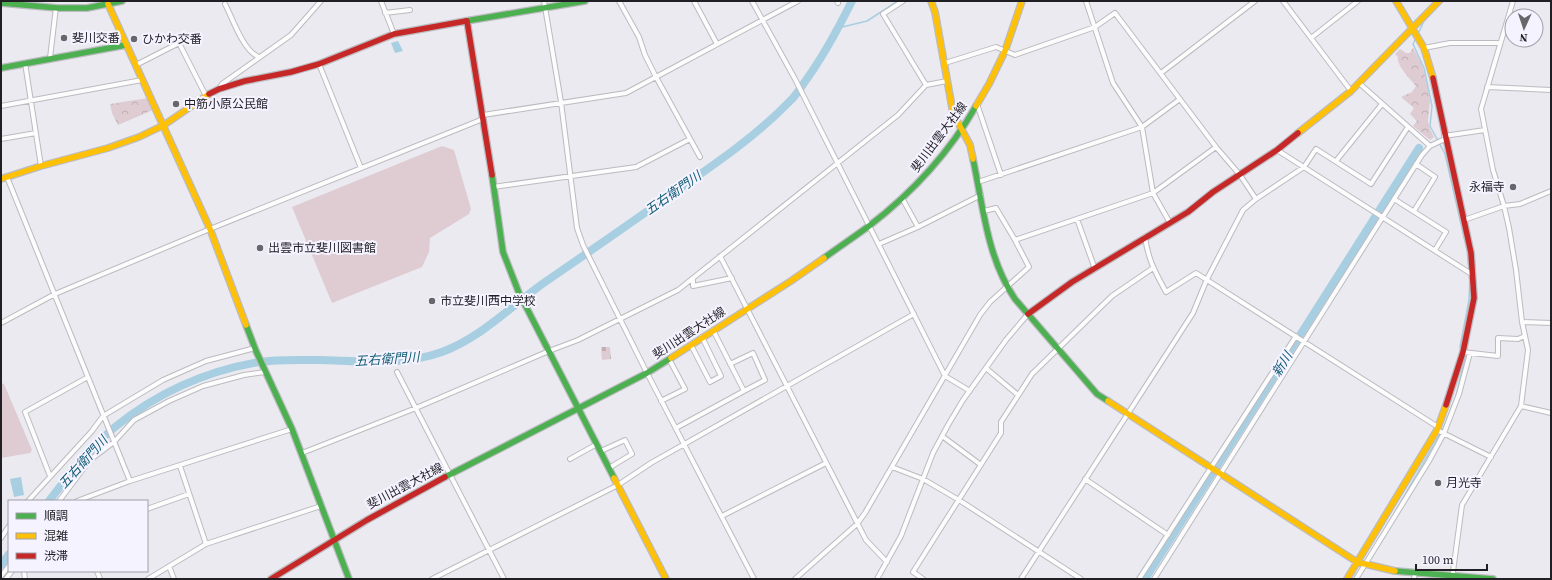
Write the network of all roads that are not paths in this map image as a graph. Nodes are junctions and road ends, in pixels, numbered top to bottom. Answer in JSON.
{"nodes":[{"id":1,"x":58,"y":1,"type":"edge"},
{"id":2,"x":122,"y":1,"type":"edge"},
{"id":3,"x":231,"y":1,"type":"edge"},
{"id":4,"x":321,"y":1,"type":"edge"},
{"id":5,"x":381,"y":1,"type":"edge"},
{"id":6,"x":544,"y":1,"type":"edge"},
{"id":7,"x":584,"y":1,"type":"edge"},
{"id":8,"x":619,"y":1,"type":"edge"},
{"id":9,"x":694,"y":1,"type":"edge"},
{"id":10,"x":752,"y":1,"type":"edge"},
{"id":11,"x":798,"y":1,"type":"edge"},
{"id":12,"x":903,"y":1,"type":"edge"},
{"id":13,"x":931,"y":1,"type":"edge"},
{"id":14,"x":1022,"y":1,"type":"edge"},
{"id":15,"x":1086,"y":1,"type":"edge"},
{"id":16,"x":1256,"y":1,"type":"edge"},
{"id":17,"x":1283,"y":1,"type":"edge"},
{"id":18,"x":1358,"y":1,"type":"edge"},
{"id":19,"x":1396,"y":1,"type":"edge"},
{"id":20,"x":1439,"y":1,"type":"edge"},
{"id":21,"x":1513,"y":1,"type":"edge"},
{"id":22,"x":225,"y":2,"type":"edge"},
{"id":23,"x":1,"y":3,"type":"edge"},
{"id":24,"x":108,"y":3,"type":"edge"},
{"id":25,"x":57,"y":8,"type":"junction"},
{"id":26,"x":546,"y":9,"type":"junction"},
{"id":27,"x":410,"y":10,"type":"dead end"},
{"id":28,"x":385,"y":13,"type":"junction"},
{"id":29,"x":762,"y":20,"type":"junction"},
{"id":30,"x":467,"y":21,"type":"junction"},
{"id":31,"x":1094,"y":28,"type":"junction"},
{"id":32,"x":1413,"y":28,"type":"junction"},
{"id":33,"x":394,"y":34,"type":"junction"},
{"id":34,"x":1311,"y":38,"type":"junction"},
{"id":35,"x":1500,"y":43,"type":"junction"},
{"id":36,"x":718,"y":44,"type":"junction"},
{"id":37,"x":126,"y":45,"type":"junction"},
{"id":38,"x":1424,"y":48,"type":"junction"},
{"id":39,"x":1005,"y":51,"type":"junction"},
{"id":40,"x":259,"y":57,"type":"junction"},
{"id":41,"x":50,"y":58,"type":"junction"},
{"id":42,"x":25,"y":63,"type":"junction"},
{"id":43,"x":945,"y":63,"type":"junction"},
{"id":44,"x":319,"y":64,"type":"junction"},
{"id":45,"x":136,"y":65,"type":"junction"},
{"id":46,"x":1,"y":68,"type":"edge"},
{"id":47,"x":1161,"y":73,"type":"junction"},
{"id":48,"x":656,"y":77,"type":"junction"},
{"id":49,"x":142,"y":80,"type":"junction"},
{"id":50,"x":947,"y":81,"type":"junction"},
{"id":51,"x":1359,"y":82,"type":"junction"},
{"id":52,"x":926,"y":85,"type":"junction"},
{"id":53,"x":1487,"y":87,"type":"junction"},
{"id":54,"x":219,"y":89,"type":"junction"},
{"id":55,"x":1551,"y":90,"type":"edge"},
{"id":56,"x":1351,"y":91,"type":"junction"},
{"id":57,"x":206,"y":96,"type":"junction"},
{"id":58,"x":1180,"y":98,"type":"junction"},
{"id":59,"x":31,"y":101,"type":"junction"},
{"id":60,"x":561,"y":102,"type":"junction"},
{"id":61,"x":978,"y":104,"type":"junction"},
{"id":62,"x":1382,"y":104,"type":"junction"},
{"id":63,"x":1,"y":106,"type":"edge"},
{"id":64,"x":483,"y":117,"type":"junction"},
{"id":65,"x":164,"y":126,"type":"junction"},
{"id":66,"x":1142,"y":127,"type":"junction"},
{"id":67,"x":1408,"y":127,"type":"junction"},
{"id":68,"x":962,"y":128,"type":"junction"},
{"id":69,"x":1485,"y":130,"type":"junction"},
{"id":70,"x":36,"y":133,"type":"junction"},
{"id":71,"x":1444,"y":138,"type":"junction"},
{"id":72,"x":1,"y":139,"type":"edge"},
{"id":73,"x":690,"y":139,"type":"junction"},
{"id":74,"x":1216,"y":146,"type":"junction"},
{"id":75,"x":1430,"y":146,"type":"junction"},
{"id":76,"x":1277,"y":150,"type":"junction"},
{"id":77,"x":700,"y":157,"type":"dead end"},
{"id":78,"x":1336,"y":161,"type":"junction"},
{"id":79,"x":837,"y":163,"type":"junction"},
{"id":80,"x":1416,"y":164,"type":"junction"},
{"id":81,"x":41,"y":166,"type":"junction"},
{"id":82,"x":1304,"y":167,"type":"junction"},
{"id":83,"x":361,"y":168,"type":"junction"},
{"id":84,"x":1001,"y":174,"type":"junction"},
{"id":85,"x":1240,"y":175,"type":"junction"},
{"id":86,"x":570,"y":176,"type":"junction"},
{"id":87,"x":7,"y":177,"type":"junction"},
{"id":88,"x":1,"y":179,"type":"edge"},
{"id":89,"x":978,"y":182,"type":"junction"},
{"id":90,"x":493,"y":187,"type":"junction"},
{"id":91,"x":1551,"y":191,"type":"edge"},
{"id":92,"x":1153,"y":193,"type":"junction"},
{"id":93,"x":981,"y":195,"type":"junction"},
{"id":94,"x":902,"y":198,"type":"junction"},
{"id":95,"x":1394,"y":198,"type":"junction"},
{"id":96,"x":1256,"y":199,"type":"junction"},
{"id":97,"x":1504,"y":206,"type":"junction"},
{"id":98,"x":984,"y":211,"type":"junction"},
{"id":99,"x":1414,"y":212,"type":"junction"},
{"id":100,"x":1383,"y":217,"type":"junction"},
{"id":101,"x":1077,"y":219,"type":"junction"},
{"id":102,"x":1464,"y":220,"type":"junction"},
{"id":103,"x":1170,"y":223,"type":"junction"},
{"id":104,"x":869,"y":226,"type":"junction"},
{"id":105,"x":918,"y":227,"type":"junction"},
{"id":106,"x":210,"y":229,"type":"junction"},
{"id":107,"x":1145,"y":237,"type":"junction"},
{"id":108,"x":1015,"y":240,"type":"junction"},
{"id":109,"x":878,"y":244,"type":"junction"},
{"id":110,"x":1435,"y":250,"type":"junction"},
{"id":111,"x":720,"y":256,"type":"junction"},
{"id":112,"x":1152,"y":268,"type":"junction"},
{"id":113,"x":1095,"y":269,"type":"junction"},
{"id":114,"x":1473,"y":275,"type":"junction"},
{"id":115,"x":732,"y":278,"type":"junction"},
{"id":116,"x":692,"y":279,"type":"junction"},
{"id":117,"x":1208,"y":279,"type":"junction"},
{"id":118,"x":1006,"y":287,"type":"junction"},
{"id":119,"x":55,"y":294,"type":"junction"},
{"id":120,"x":747,"y":308,"type":"junction"},
{"id":121,"x":914,"y":314,"type":"junction"},
{"id":122,"x":1028,"y":314,"type":"junction"},
{"id":123,"x":620,"y":319,"type":"junction"},
{"id":124,"x":1522,"y":322,"type":"junction"},
{"id":125,"x":1,"y":323,"type":"edge"},
{"id":126,"x":1551,"y":323,"type":"edge"},
{"id":127,"x":713,"y":330,"type":"junction"},
{"id":128,"x":1296,"y":336,"type":"junction"},
{"id":129,"x":1525,"y":336,"type":"junction"},
{"id":130,"x":702,"y":337,"type":"junction"},
{"id":131,"x":1303,"y":341,"type":"junction"},
{"id":132,"x":691,"y":345,"type":"junction"},
{"id":133,"x":256,"y":350,"type":"junction"},
{"id":134,"x":1058,"y":350,"type":"junction"},
{"id":135,"x":549,"y":351,"type":"junction"},
{"id":136,"x":1463,"y":352,"type":"junction"},
{"id":137,"x":1470,"y":353,"type":"junction"},
{"id":138,"x":669,"y":359,"type":"junction"},
{"id":139,"x":730,"y":364,"type":"junction"},
{"id":140,"x":987,"y":368,"type":"junction"},
{"id":141,"x":265,"y":372,"type":"junction"},
{"id":142,"x":397,"y":372,"type":"dead end"},
{"id":143,"x":647,"y":373,"type":"junction"},
{"id":144,"x":1456,"y":374,"type":"junction"},
{"id":145,"x":945,"y":376,"type":"junction"},
{"id":146,"x":1464,"y":376,"type":"junction"},
{"id":147,"x":88,"y":377,"type":"junction"},
{"id":148,"x":786,"y":387,"type":"junction"},
{"id":149,"x":744,"y":391,"type":"junction"},
{"id":150,"x":970,"y":391,"type":"junction"},
{"id":151,"x":1451,"y":391,"type":"junction"},
{"id":152,"x":1459,"y":394,"type":"junction"},
{"id":153,"x":1018,"y":395,"type":"junction"},
{"id":154,"x":661,"y":401,"type":"junction"},
{"id":155,"x":1521,"y":406,"type":"junction"},
{"id":156,"x":416,"y":408,"type":"junction"},
{"id":157,"x":579,"y":408,"type":"junction"},
{"id":158,"x":1551,"y":413,"type":"edge"},
{"id":159,"x":1127,"y":414,"type":"junction"},
{"id":160,"x":104,"y":418,"type":"junction"},
{"id":161,"x":676,"y":428,"type":"junction"},
{"id":162,"x":1437,"y":428,"type":"junction"},
{"id":163,"x":292,"y":429,"type":"junction"},
{"id":164,"x":1444,"y":434,"type":"junction"},
{"id":165,"x":942,"y":436,"type":"junction"},
{"id":166,"x":113,"y":441,"type":"junction"},
{"id":167,"x":597,"y":444,"type":"junction"},
{"id":168,"x":685,"y":445,"type":"junction"},
{"id":169,"x":601,"y":451,"type":"junction"},
{"id":170,"x":302,"y":453,"type":"junction"},
{"id":171,"x":1421,"y":457,"type":"junction"},
{"id":172,"x":1491,"y":457,"type":"junction"},
{"id":173,"x":570,"y":459,"type":"dead end"},
{"id":174,"x":1429,"y":461,"type":"junction"},
{"id":175,"x":826,"y":463,"type":"junction"},
{"id":176,"x":981,"y":465,"type":"junction"},
{"id":177,"x":180,"y":466,"type":"junction"},
{"id":178,"x":609,"y":468,"type":"junction"},
{"id":179,"x":892,"y":468,"type":"junction"},
{"id":180,"x":1211,"y":468,"type":"junction"},
{"id":181,"x":1219,"y":474,"type":"junction"},
{"id":182,"x":450,"y":475,"type":"junction"},
{"id":183,"x":50,"y":476,"type":"junction"},
{"id":184,"x":922,"y":479,"type":"junction"},
{"id":185,"x":1085,"y":479,"type":"junction"},
{"id":186,"x":130,"y":481,"type":"junction"},
{"id":187,"x":618,"y":485,"type":"junction"},
{"id":188,"x":1404,"y":487,"type":"junction"},
{"id":189,"x":1410,"y":490,"type":"junction"},
{"id":190,"x":189,"y":494,"type":"junction"},
{"id":191,"x":1398,"y":496,"type":"junction"},
{"id":192,"x":29,"y":500,"type":"edge"},
{"id":193,"x":60,"y":500,"type":"edge"},
{"id":194,"x":80,"y":500,"type":"edge"},
{"id":195,"x":959,"y":500,"type":"junction"},
{"id":196,"x":1405,"y":500,"type":"junction"},
{"id":197,"x":321,"y":506,"type":"junction"},
{"id":198,"x":148,"y":509,"type":"edge"},
{"id":199,"x":722,"y":516,"type":"junction"},
{"id":200,"x":857,"y":524,"type":"junction"},
{"id":201,"x":8,"y":528,"type":"edge"},
{"id":202,"x":1374,"y":534,"type":"junction"},
{"id":203,"x":1168,"y":535,"type":"junction"},
{"id":204,"x":1,"y":538,"type":"edge"},
{"id":205,"x":1381,"y":538,"type":"junction"},
{"id":206,"x":334,"y":540,"type":"junction"},
{"id":207,"x":206,"y":544,"type":"junction"},
{"id":208,"x":489,"y":550,"type":"junction"},
{"id":209,"x":1039,"y":551,"type":"junction"},
{"id":210,"x":887,"y":562,"type":"junction"},
{"id":211,"x":1357,"y":562,"type":"junction"},
{"id":212,"x":1365,"y":564,"type":"junction"},
{"id":213,"x":169,"y":566,"type":"junction"},
{"id":214,"x":8,"y":567,"type":"edge"},
{"id":215,"x":1415,"y":572,"type":"junction"},
{"id":216,"x":1350,"y":573,"type":"junction"},
{"id":217,"x":1,"y":576,"type":"edge"},
{"id":218,"x":1452,"y":577,"type":"edge"},
{"id":219,"x":1356,"y":578,"type":"edge"},
{"id":220,"x":148,"y":579,"type":"edge"},
{"id":221,"x":174,"y":579,"type":"edge"},
{"id":222,"x":271,"y":579,"type":"edge"},
{"id":223,"x":349,"y":579,"type":"edge"},
{"id":224,"x":432,"y":579,"type":"edge"},
{"id":225,"x":504,"y":579,"type":"edge"},
{"id":226,"x":666,"y":579,"type":"edge"},
{"id":227,"x":754,"y":579,"type":"edge"},
{"id":228,"x":796,"y":579,"type":"edge"},
{"id":229,"x":877,"y":579,"type":"edge"},
{"id":230,"x":924,"y":579,"type":"edge"},
{"id":231,"x":1021,"y":579,"type":"edge"},
{"id":232,"x":1081,"y":579,"type":"edge"},
{"id":233,"x":1139,"y":579,"type":"edge"},
{"id":234,"x":1154,"y":579,"type":"edge"},
{"id":235,"x":1347,"y":579,"type":"edge"},
{"id":236,"x":1414,"y":579,"type":"edge"},
{"id":237,"x":1493,"y":579,"type":"edge"}],
"edges":[{"from":1,"to":25,"type":"street"},
{"from":2,"to":24,"type":"main road"},
{"from":3,"to":22,"type":"street"},
{"from":4,"to":40,"type":"street"},
{"from":5,"to":28,"type":"street"},
{"from":6,"to":26,"type":"street"},
{"from":7,"to":26,"type":"main road"},
{"from":8,"to":48,"type":"street"},
{"from":9,"to":36,"type":"street"},
{"from":10,"to":29,"type":"street"},
{"from":11,"to":29,"type":"street"},
{"from":12,"to":52,"type":"street"},
{"from":13,"to":43,"type":"main road"},
{"from":14,"to":39,"type":"main road","name":"斐川出雲大社線"},
{"from":15,"to":31,"type":"street"},
{"from":16,"to":47,"type":"street"},
{"from":17,"to":34,"type":"street"},
{"from":18,"to":34,"type":"street"},
{"from":19,"to":32,"type":"main road"},
{"from":20,"to":32,"type":"main road"},
{"from":21,"to":35,"type":"street"},
{"from":22,"to":40,"type":"street"},
{"from":23,"to":25,"type":"main road"},
{"from":24,"to":25,"type":"main road"},
{"from":24,"to":37,"type":"main road"},
{"from":25,"to":41,"type":"street"},
{"from":26,"to":30,"type":"main road"},
{"from":26,"to":60,"type":"street"},
{"from":27,"to":28,"type":"street"},
{"from":28,"to":33,"type":"street"},
{"from":29,"to":36,"type":"street"},
{"from":29,"to":79,"type":"street"},
{"from":30,"to":33,"type":"main road"},
{"from":30,"to":64,"type":"main road"},
{"from":31,"to":39,"type":"street"},
{"from":31,"to":47,"type":"street"},
{"from":31,"to":66,"type":"street"},
{"from":32,"to":38,"type":"main road"},
{"from":32,"to":51,"type":"main road"},
{"from":33,"to":44,"type":"main road"},
{"from":34,"to":56,"type":"street"},
{"from":35,"to":38,"type":"street"},
{"from":35,"to":53,"type":"street"},
{"from":36,"to":48,"type":"street"},
{"from":37,"to":41,"type":"main road"},
{"from":37,"to":45,"type":"main road"},
{"from":38,"to":71,"type":"main road"},
{"from":39,"to":43,"type":"street"},
{"from":39,"to":61,"type":"main road","name":"斐川出雲大社線"},
{"from":40,"to":54,"type":"street"},
{"from":41,"to":42,"type":"main road"},
{"from":42,"to":46,"type":"main road"},
{"from":42,"to":59,"type":"street"},
{"from":43,"to":50,"type":"main road"},
{"from":44,"to":54,"type":"main road"},
{"from":44,"to":83,"type":"street"},
{"from":45,"to":49,"type":"main road"},
{"from":45,"to":57,"type":"street"},
{"from":47,"to":58,"type":"street"},
{"from":48,"to":60,"type":"street"},
{"from":48,"to":73,"type":"street"},
{"from":49,"to":59,"type":"street"},
{"from":49,"to":65,"type":"main road"},
{"from":50,"to":52,"type":"street"},
{"from":50,"to":68,"type":"main road"},
{"from":51,"to":56,"type":"main road"},
{"from":51,"to":62,"type":"street"},
{"from":52,"to":79,"type":"street"},
{"from":53,"to":55,"type":"street"},
{"from":53,"to":69,"type":"street"},
{"from":54,"to":57,"type":"main road"},
{"from":56,"to":76,"type":"main road"},
{"from":57,"to":65,"type":"main road"},
{"from":58,"to":66,"type":"street"},
{"from":58,"to":74,"type":"street"},
{"from":59,"to":63,"type":"street"},
{"from":59,"to":70,"type":"street"},
{"from":60,"to":64,"type":"street"},
{"from":60,"to":86,"type":"street"},
{"from":61,"to":68,"type":"main road","name":"斐川出雲大社線"},
{"from":61,"to":84,"type":"street"},
{"from":62,"to":67,"type":"street"},
{"from":62,"to":78,"type":"street"},
{"from":64,"to":83,"type":"street"},
{"from":64,"to":90,"type":"main road"},
{"from":65,"to":81,"type":"main road"},
{"from":65,"to":106,"type":"main road"},
{"from":66,"to":84,"type":"street"},
{"from":66,"to":92,"type":"street"},
{"from":67,"to":75,"type":"street"},
{"from":67,"to":78,"type":"street"},
{"from":68,"to":89,"type":"main road"},
{"from":68,"to":94,"type":"main road","name":"斐川出雲大社線"},
{"from":69,"to":71,"type":"street"},
{"from":69,"to":97,"type":"street"},
{"from":70,"to":72,"type":"street"},
{"from":70,"to":81,"type":"street"},
{"from":71,"to":75,"type":"street"},
{"from":71,"to":102,"type":"main road"},
{"from":73,"to":77,"type":"street"},
{"from":73,"to":86,"type":"street"},
{"from":74,"to":85,"type":"street"},
{"from":74,"to":92,"type":"street"},
{"from":75,"to":80,"type":"street"},
{"from":76,"to":82,"type":"street"},
{"from":76,"to":85,"type":"main road"},
{"from":78,"to":82,"type":"street"},
{"from":79,"to":104,"type":"street"},
{"from":79,"to":111,"type":"street"},
{"from":80,"to":95,"type":"street"},
{"from":80,"to":99,"type":"street"},
{"from":81,"to":87,"type":"main road"},
{"from":82,"to":96,"type":"street"},
{"from":82,"to":100,"type":"street"},
{"from":83,"to":106,"type":"street"},
{"from":84,"to":89,"type":"street"},
{"from":85,"to":96,"type":"street"},
{"from":85,"to":103,"type":"main road"},
{"from":86,"to":90,"type":"street"},
{"from":86,"to":123,"type":"street"},
{"from":87,"to":88,"type":"main road"},
{"from":87,"to":119,"type":"street"},
{"from":89,"to":93,"type":"main road"},
{"from":90,"to":135,"type":"main road"},
{"from":91,"to":97,"type":"street"},
{"from":92,"to":101,"type":"street"},
{"from":92,"to":103,"type":"street"},
{"from":93,"to":98,"type":"main road"},
{"from":93,"to":105,"type":"street"},
{"from":94,"to":104,"type":"main road","name":"斐川出雲大社線"},
{"from":94,"to":105,"type":"street"},
{"from":95,"to":99,"type":"street"},
{"from":95,"to":100,"type":"street"},
{"from":96,"to":117,"type":"street"},
{"from":97,"to":102,"type":"street"},
{"from":97,"to":124,"type":"street"},
{"from":98,"to":108,"type":"street"},
{"from":98,"to":118,"type":"main road"},
{"from":99,"to":110,"type":"street"},
{"from":100,"to":110,"type":"street"},
{"from":100,"to":131,"type":"street"},
{"from":101,"to":108,"type":"street"},
{"from":101,"to":113,"type":"street"},
{"from":102,"to":114,"type":"main road"},
{"from":103,"to":107,"type":"main road"},
{"from":104,"to":109,"type":"street"},
{"from":104,"to":120,"type":"main road","name":"斐川出雲大社線"},
{"from":105,"to":109,"type":"street"},
{"from":106,"to":119,"type":"street"},
{"from":106,"to":133,"type":"main road"},
{"from":107,"to":112,"type":"street"},
{"from":107,"to":113,"type":"main road"},
{"from":108,"to":118,"type":"street"},
{"from":109,"to":121,"type":"street"},
{"from":110,"to":114,"type":"street"},
{"from":111,"to":115,"type":"street"},
{"from":111,"to":116,"type":"street"},
{"from":112,"to":117,"type":"street"},
{"from":112,"to":134,"type":"street"},
{"from":113,"to":122,"type":"main road"},
{"from":114,"to":136,"type":"main road"},
{"from":115,"to":116,"type":"street"},
{"from":115,"to":120,"type":"street"},
{"from":116,"to":123,"type":"street"},
{"from":117,"to":128,"type":"street"},
{"from":117,"to":159,"type":"street"},
{"from":118,"to":122,"type":"main road"},
{"from":118,"to":145,"type":"street"},
{"from":119,"to":125,"type":"street"},
{"from":119,"to":147,"type":"street"},
{"from":120,"to":127,"type":"main road","name":"斐川出雲大社線"},
{"from":120,"to":148,"type":"street"},
{"from":121,"to":145,"type":"street"},
{"from":121,"to":148,"type":"street"},
{"from":122,"to":134,"type":"main road"},
{"from":122,"to":140,"type":"street"},
{"from":123,"to":135,"type":"street"},
{"from":123,"to":143,"type":"street"},
{"from":124,"to":126,"type":"street"},
{"from":124,"to":129,"type":"street"},
{"from":127,"to":130,"type":"main road","name":"斐川出雲大社線"},
{"from":127,"to":139,"type":"street"},
{"from":128,"to":131,"type":"street"},
{"from":128,"to":180,"type":"street"},
{"from":129,"to":137,"type":"street"},
{"from":129,"to":155,"type":"street"},
{"from":130,"to":132,"type":"main road","name":"斐川出雲大社線"},
{"from":130,"to":132,"type":"street"},
{"from":131,"to":162,"type":"street"},
{"from":131,"to":181,"type":"street"},
{"from":132,"to":138,"type":"main road","name":"斐川出雲大社線"},
{"from":133,"to":141,"type":"main road"},
{"from":133,"to":160,"type":"street"},
{"from":134,"to":153,"type":"street"},
{"from":134,"to":159,"type":"main road"},
{"from":135,"to":156,"type":"street"},
{"from":135,"to":157,"type":"main road"},
{"from":136,"to":137,"type":"street"},
{"from":136,"to":144,"type":"main road"},
{"from":137,"to":146,"type":"street"},
{"from":138,"to":143,"type":"main road","name":"斐川出雲大社線"},
{"from":138,"to":154,"type":"street"},
{"from":139,"to":149,"type":"street"},
{"from":139,"to":149,"type":"street"},
{"from":140,"to":150,"type":"street"},
{"from":140,"to":153,"type":"street"},
{"from":141,"to":163,"type":"main road"},
{"from":141,"to":166,"type":"street"},
{"from":142,"to":156,"type":"street"},
{"from":143,"to":154,"type":"street"},
{"from":143,"to":157,"type":"main road","name":"斐川出雲大社線"},
{"from":144,"to":146,"type":"street"},
{"from":144,"to":151,"type":"main road"},
{"from":145,"to":150,"type":"street"},
{"from":145,"to":179,"type":"street"},
{"from":146,"to":152,"type":"street"},
{"from":147,"to":160,"type":"street"},
{"from":147,"to":183,"type":"street"},
{"from":148,"to":168,"type":"street"},
{"from":148,"to":175,"type":"street"},
{"from":149,"to":161,"type":"street"},
{"from":150,"to":165,"type":"street"},
{"from":151,"to":152,"type":"street"},
{"from":151,"to":162,"type":"main road"},
{"from":152,"to":164,"type":"street"},
{"from":153,"to":176,"type":"street"},
{"from":154,"to":161,"type":"street"},
{"from":155,"to":158,"type":"street"},
{"from":155,"to":172,"type":"street"},
{"from":156,"to":170,"type":"street"},
{"from":156,"to":182,"type":"street"},
{"from":157,"to":167,"type":"main road"},
{"from":157,"to":182,"type":"main road","name":"斐川出雲大社線"},
{"from":159,"to":180,"type":"main road"},
{"from":159,"to":185,"type":"street"},
{"from":160,"to":166,"type":"street"},
{"from":160,"to":183,"type":"street"},
{"from":161,"to":168,"type":"street"},
{"from":162,"to":164,"type":"street"},
{"from":162,"to":171,"type":"main road"},
{"from":163,"to":170,"type":"main road"},
{"from":163,"to":177,"type":"street"},
{"from":164,"to":172,"type":"street"},
{"from":164,"to":174,"type":"street"},
{"from":165,"to":176,"type":"street"},
{"from":165,"to":184,"type":"street"},
{"from":166,"to":186,"type":"street"},
{"from":166,"to":193,"type":"street"},
{"from":167,"to":169,"type":"main road"},
{"from":167,"to":173,"type":"street"},
{"from":168,"to":187,"type":"street"},
{"from":168,"to":199,"type":"street"},
{"from":169,"to":178,"type":"main road"},
{"from":169,"to":178,"type":"street"},
{"from":170,"to":197,"type":"main road"},
{"from":171,"to":174,"type":"street"},
{"from":171,"to":188,"type":"main road"},
{"from":172,"to":218,"type":"street"},
{"from":174,"to":189,"type":"street"},
{"from":175,"to":199,"type":"street"},
{"from":175,"to":200,"type":"street"},
{"from":176,"to":195,"type":"street"},
{"from":177,"to":186,"type":"street"},
{"from":177,"to":190,"type":"street"},
{"from":178,"to":187,"type":"main road"},
{"from":179,"to":184,"type":"street"},
{"from":179,"to":200,"type":"street"},
{"from":180,"to":181,"type":"main road"},
{"from":180,"to":203,"type":"street"},
{"from":181,"to":211,"type":"main road"},
{"from":181,"to":234,"type":"street"},
{"from":182,"to":206,"type":"main road","name":"斐川出雲大社線"},
{"from":182,"to":208,"type":"street"},
{"from":183,"to":192,"type":"street"},
{"from":184,"to":195,"type":"street"},
{"from":184,"to":210,"type":"street"},
{"from":185,"to":203,"type":"street"},
{"from":185,"to":209,"type":"street"},
{"from":186,"to":194,"type":"street"},
{"from":187,"to":208,"type":"street"},
{"from":187,"to":226,"type":"main road"},
{"from":188,"to":189,"type":"street"},
{"from":188,"to":191,"type":"main road"},
{"from":189,"to":196,"type":"street"},
{"from":190,"to":198,"type":"street"},
{"from":190,"to":207,"type":"street"},
{"from":191,"to":196,"type":"street"},
{"from":191,"to":202,"type":"main road"},
{"from":195,"to":209,"type":"street"},
{"from":195,"to":230,"type":"street"},
{"from":196,"to":205,"type":"street"},
{"from":197,"to":206,"type":"main road"},
{"from":197,"to":207,"type":"street"},
{"from":199,"to":227,"type":"street"},
{"from":200,"to":210,"type":"street"},
{"from":200,"to":228,"type":"street"},
{"from":201,"to":204,"type":"street"},
{"from":202,"to":205,"type":"street"},
{"from":202,"to":211,"type":"main road"},
{"from":203,"to":233,"type":"street"},
{"from":205,"to":212,"type":"street"},
{"from":206,"to":222,"type":"main road","name":"斐川出雲大社線"},
{"from":206,"to":223,"type":"main road"},
{"from":207,"to":213,"type":"street"},
{"from":208,"to":224,"type":"street"},
{"from":208,"to":225,"type":"street"},
{"from":209,"to":231,"type":"street"},
{"from":209,"to":232,"type":"street"},
{"from":210,"to":229,"type":"street"},
{"from":211,"to":212,"type":"main road"},
{"from":211,"to":216,"type":"main road"},
{"from":212,"to":215,"type":"main road"},
{"from":212,"to":219,"type":"street"},
{"from":213,"to":220,"type":"street"},
{"from":213,"to":221,"type":"street"},
{"from":214,"to":217,"type":"street"},
{"from":215,"to":218,"type":"main road"},
{"from":215,"to":236,"type":"street"},
{"from":216,"to":219,"type":"street"},
{"from":216,"to":235,"type":"main road"},
{"from":218,"to":237,"type":"main road"}]}
